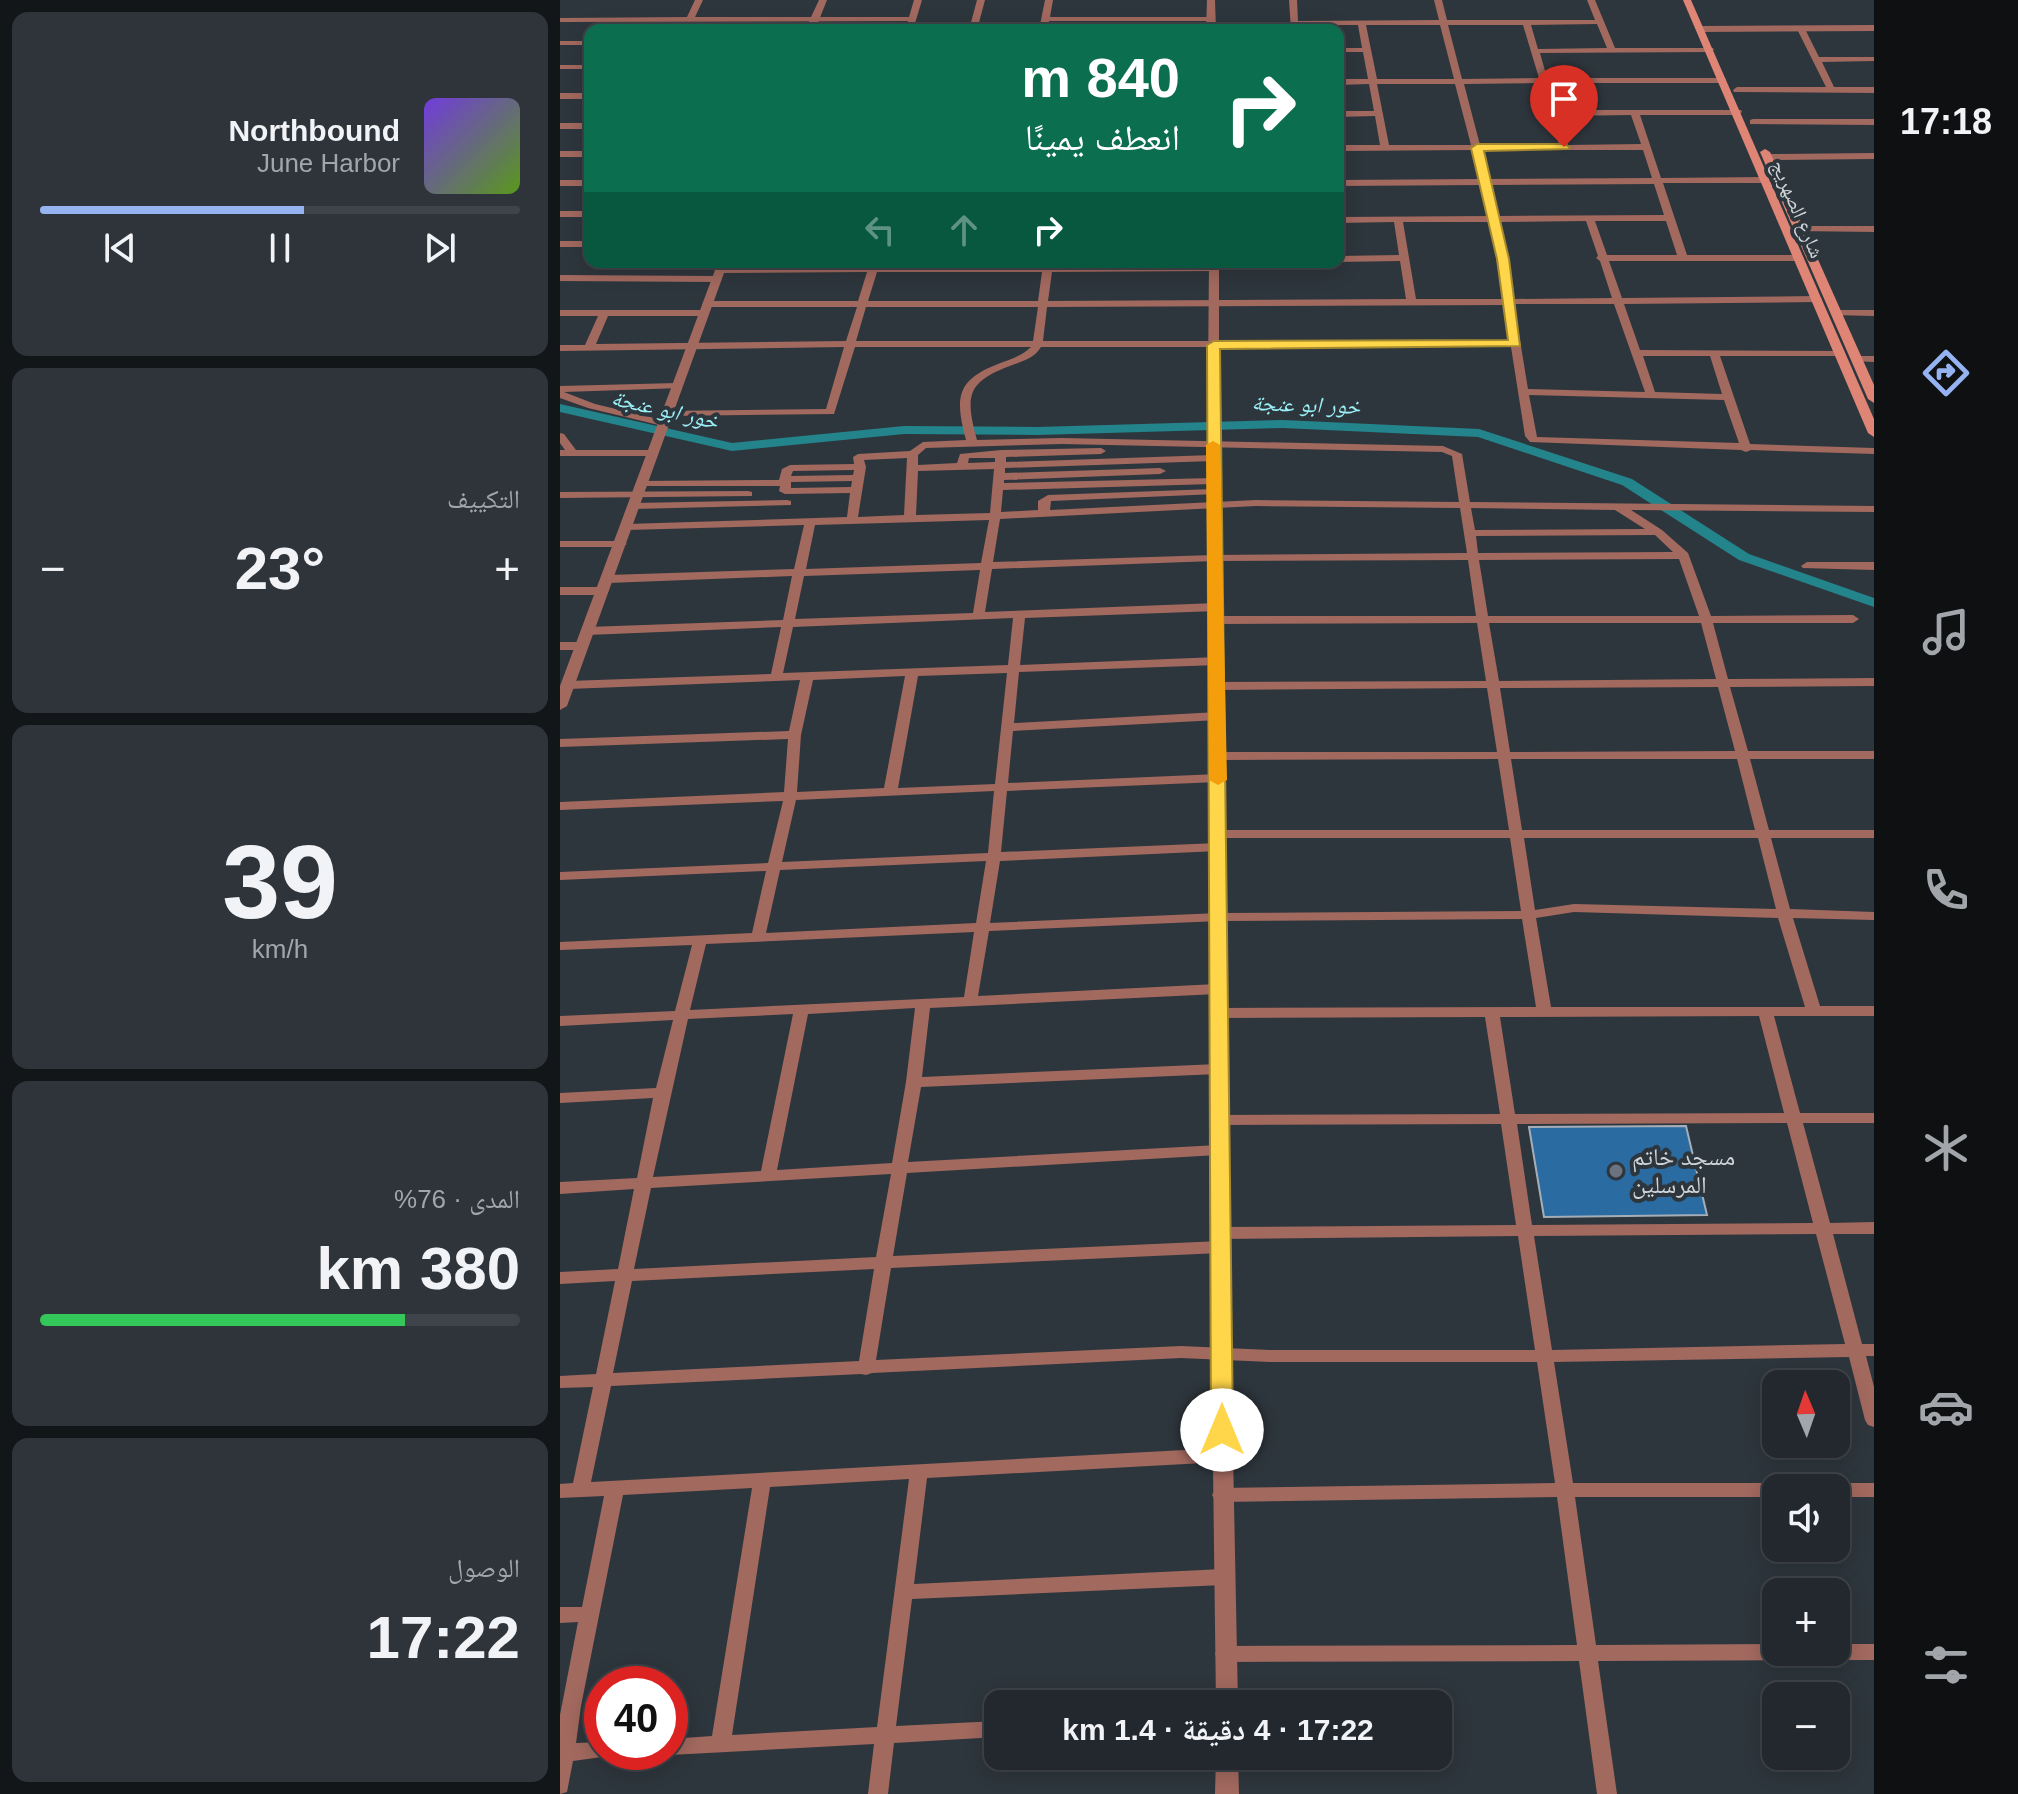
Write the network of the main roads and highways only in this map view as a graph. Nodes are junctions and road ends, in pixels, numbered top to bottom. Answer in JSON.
{"nodes":[{"id":1,"x":1687,"y":0,"type":"edge"},
{"id":2,"x":1697,"y":0,"type":"edge"},
{"id":3,"x":1706,"y":29,"type":"junction"},
{"id":4,"x":1874,"y":399,"type":"edge"},
{"id":5,"x":1874,"y":433,"type":"edge"}],
"edges":[{"from":1,"to":3,"type":"main road","name":"شارع الصهريج"},
{"from":2,"to":3,"type":"main road","name":"شارع الصهريج"},
{"from":3,"to":4,"type":"main road","name":"شارع الصهريج"},
{"from":3,"to":5,"type":"main road","name":"شارع الصهريج"}]}
